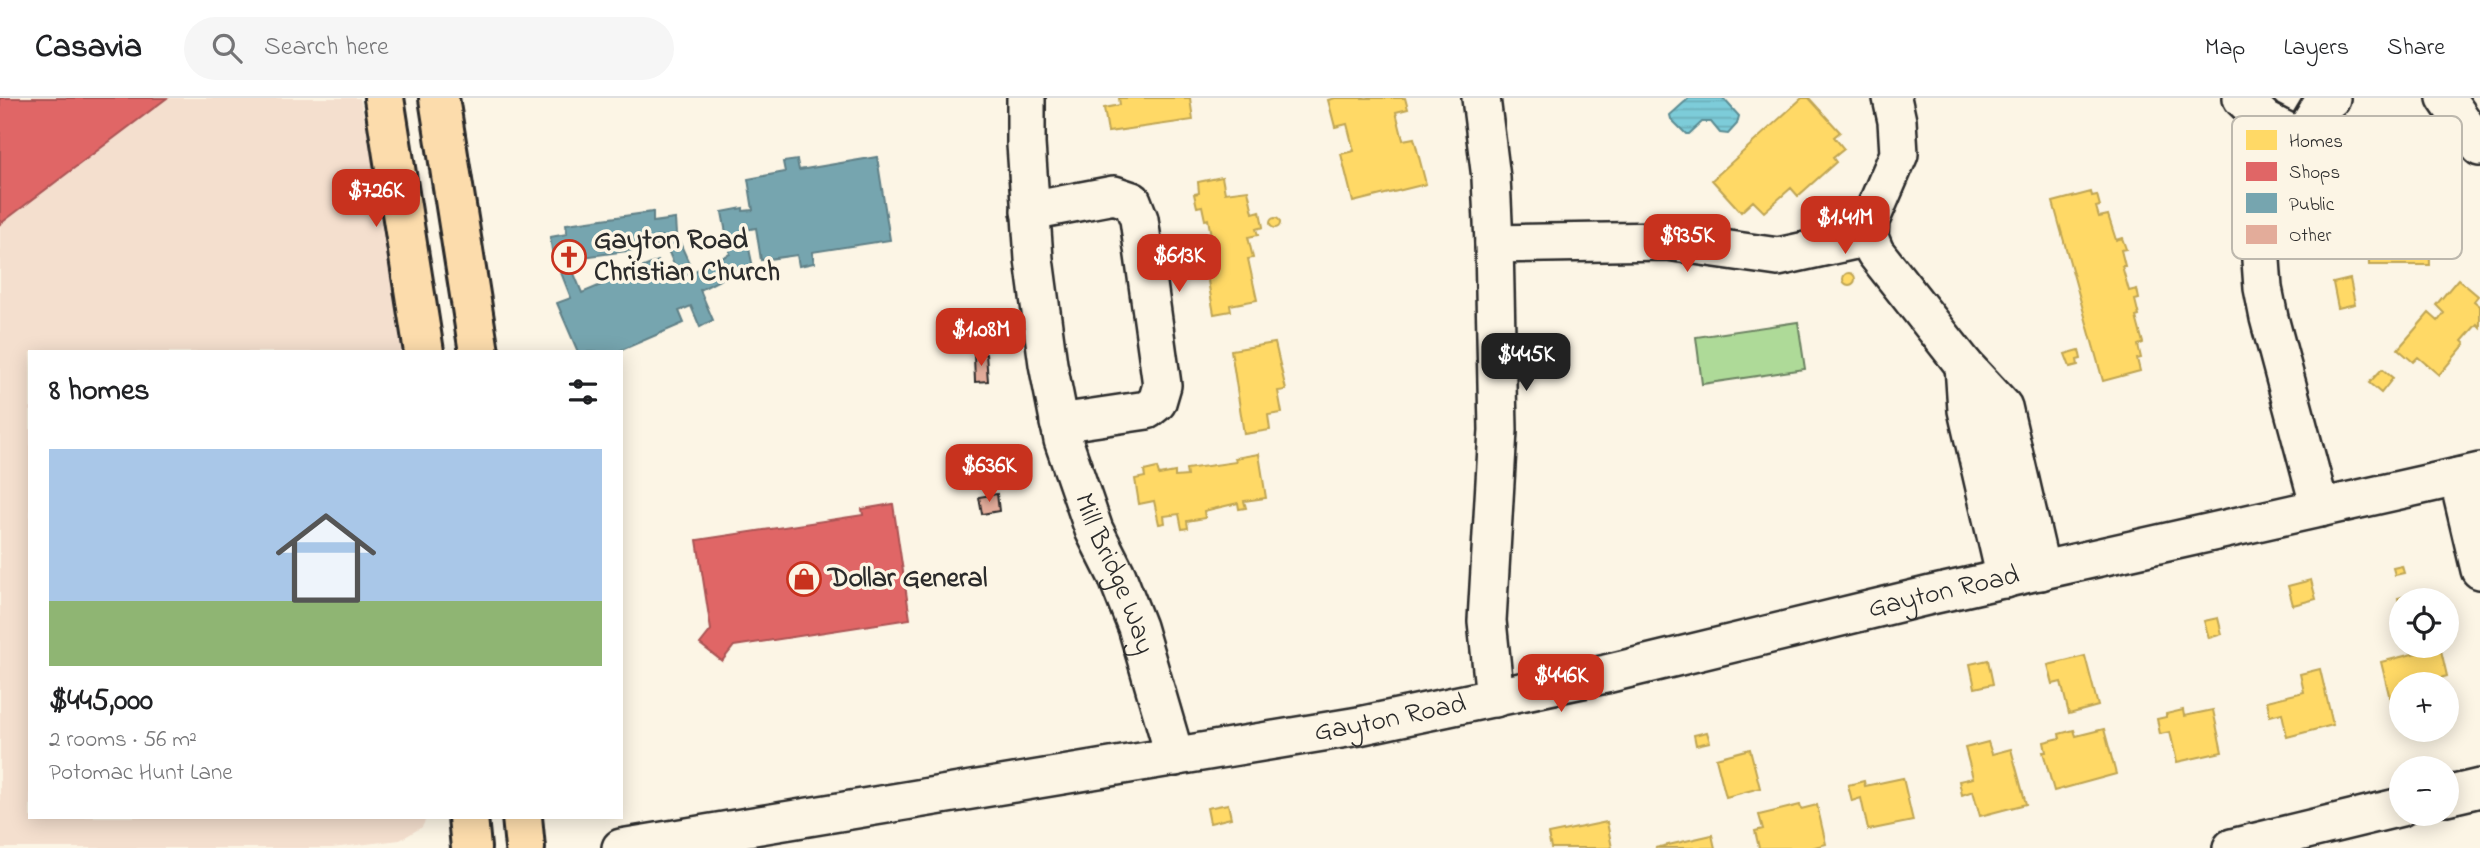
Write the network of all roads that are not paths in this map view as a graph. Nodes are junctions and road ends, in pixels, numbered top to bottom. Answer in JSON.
{"nodes":[{"id":1,"x":384,"y":98,"type":"edge"},
{"id":2,"x":439,"y":98,"type":"edge"},
{"id":3,"x":1026,"y":98,"type":"edge"},
{"id":4,"x":1481,"y":98,"type":"edge"},
{"id":5,"x":1892,"y":98,"type":"edge"},
{"id":6,"x":2242,"y":98,"type":"edge"},
{"id":7,"x":2331,"y":98,"type":"edge"},
{"id":8,"x":2446,"y":98,"type":"edge"},
{"id":9,"x":2261,"y":116,"type":"edge"},
{"id":10,"x":2315,"y":116,"type":"edge"},
{"id":11,"x":2458,"y":116,"type":"edge"},
{"id":12,"x":2462,"y":121,"type":"edge"},
{"id":13,"x":2480,"y":147,"type":"edge"},
{"id":14,"x":1030,"y":211,"type":"junction"},
{"id":15,"x":1869,"y":237,"type":"junction"},
{"id":16,"x":1494,"y":244,"type":"junction"},
{"id":17,"x":2261,"y":259,"type":"edge"},
{"id":18,"x":424,"y":350,"type":"edge"},
{"id":19,"x":479,"y":350,"type":"edge"},
{"id":20,"x":1059,"y":423,"type":"junction"},
{"id":21,"x":2469,"y":474,"type":"edge"},
{"id":22,"x":2320,"y":508,"type":"junction"},
{"id":23,"x":2480,"y":570,"type":"edge"},
{"id":24,"x":2024,"y":575,"type":"junction"},
{"id":25,"x":1494,"y":698,"type":"junction"},
{"id":26,"x":1175,"y":757,"type":"junction"},
{"id":27,"x":2480,"y":788,"type":"edge"},
{"id":28,"x":2459,"y":793,"type":"edge"},
{"id":29,"x":2389,"y":810,"type":"edge"},
{"id":30,"x":468,"y":819,"type":"edge"},
{"id":31,"x":522,"y":819,"type":"edge"},
{"id":32,"x":471,"y":848,"type":"edge"},
{"id":33,"x":525,"y":848,"type":"edge"},
{"id":34,"x":621,"y":848,"type":"edge"},
{"id":35,"x":2232,"y":848,"type":"edge"}],
"edges":[{"from":1,"to":18,"type":"main road"},
{"from":2,"to":19,"type":"main road"},
{"from":3,"to":14,"type":"street","name":"Mill Bridge Way"},
{"from":4,"to":16,"type":"street"},
{"from":5,"to":15,"type":"street"},
{"from":6,"to":9,"type":"street"},
{"from":7,"to":10,"type":"street"},
{"from":8,"to":11,"type":"street"},
{"from":12,"to":13,"type":"street"},
{"from":14,"to":20,"type":"street","name":"Mill Bridge Way"},
{"from":14,"to":20,"type":"street"},
{"from":15,"to":16,"type":"street"},
{"from":15,"to":24,"type":"street"},
{"from":16,"to":25,"type":"street"},
{"from":17,"to":22,"type":"street"},
{"from":20,"to":26,"type":"street","name":"Mill Bridge Way"},
{"from":21,"to":22,"type":"street","name":"Gayton Road"},
{"from":21,"to":23,"type":"street"},
{"from":22,"to":24,"type":"street","name":"Gayton Road"},
{"from":24,"to":25,"type":"street","name":"Gayton Road"},
{"from":25,"to":26,"type":"street","name":"Gayton Road"},
{"from":26,"to":34,"type":"street","name":"Gayton Road"},
{"from":27,"to":28,"type":"street"},
{"from":29,"to":35,"type":"street"},
{"from":30,"to":32,"type":"main road"},
{"from":31,"to":33,"type":"main road"}]}
